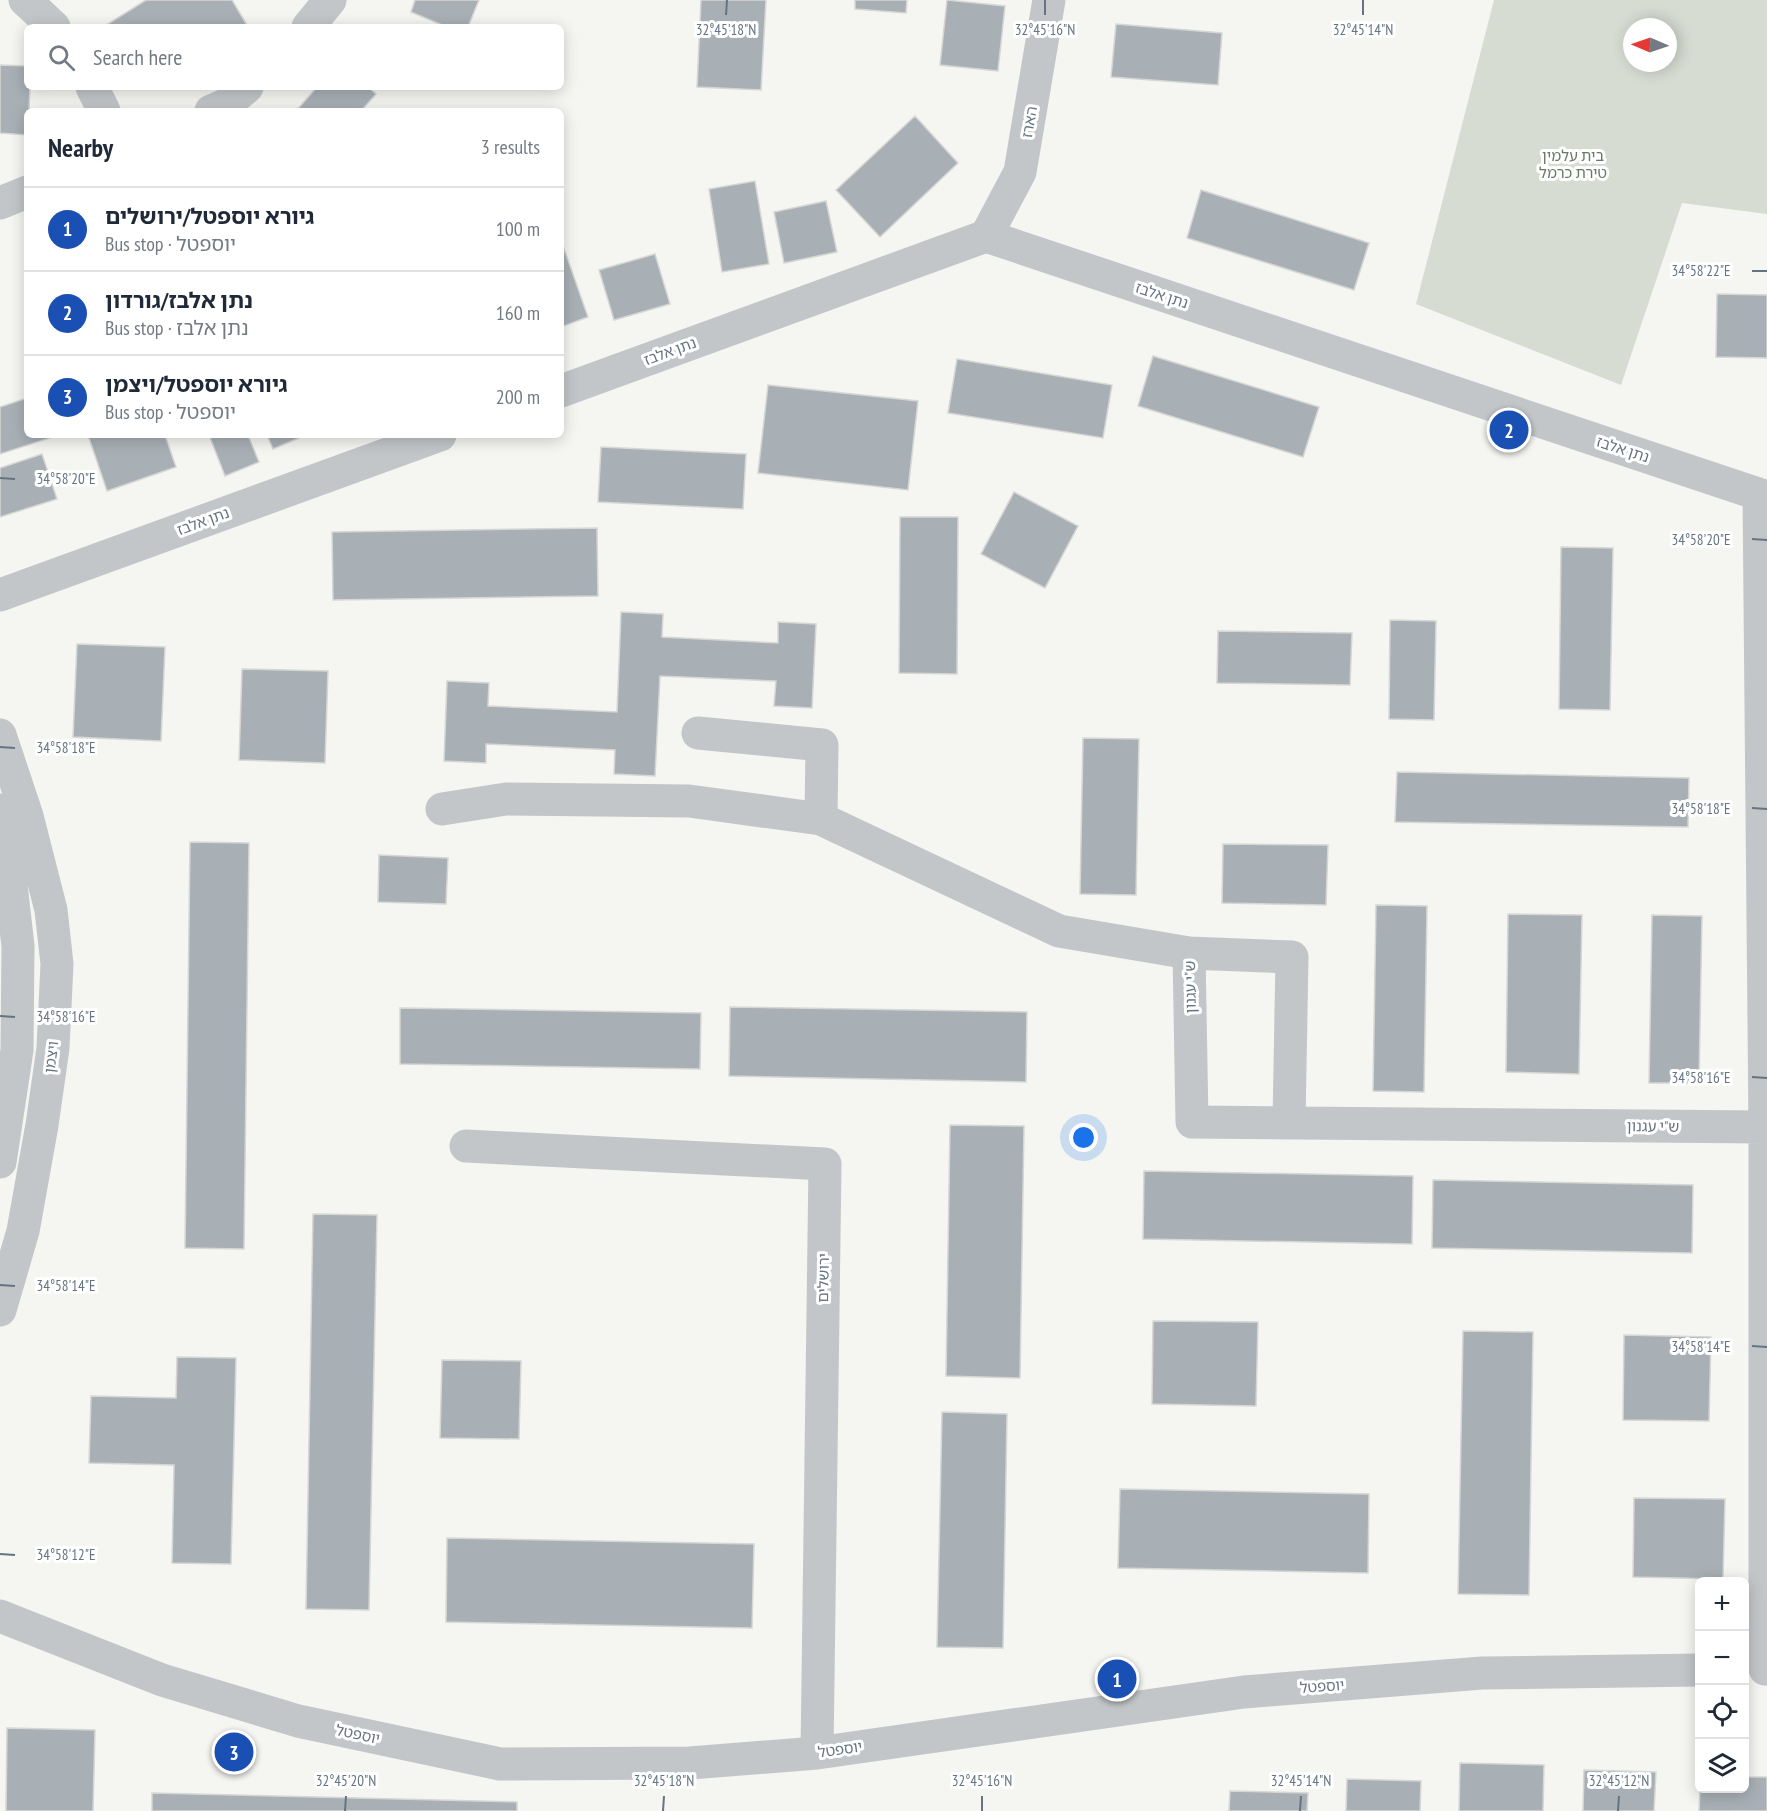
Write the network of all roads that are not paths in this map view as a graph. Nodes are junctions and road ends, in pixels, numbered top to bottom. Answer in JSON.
{"nodes":[{"id":1,"x":25,"y":0,"type":"edge"},
{"id":2,"x":330,"y":0,"type":"edge"},
{"id":3,"x":1049,"y":0,"type":"edge"},
{"id":4,"x":51,"y":24,"type":"edge"},
{"id":5,"x":310,"y":24,"type":"edge"},
{"id":6,"x":94,"y":90,"type":"edge"},
{"id":7,"x":243,"y":90,"type":"edge"},
{"id":8,"x":103,"y":108,"type":"edge"},
{"id":9,"x":218,"y":108,"type":"edge"},
{"id":10,"x":24,"y":193,"type":"edge"},
{"id":11,"x":0,"y":203,"type":"edge"},
{"id":12,"x":986,"y":236,"type":"junction"},
{"id":13,"x":564,"y":390,"type":"edge"},
{"id":14,"x":432,"y":438,"type":"edge"},
{"id":15,"x":1763,"y":496,"type":"edge"},
{"id":16,"x":0,"y":595,"type":"edge"},
{"id":17,"x":698,"y":733,"type":"dead end"},
{"id":18,"x":0,"y":735,"type":"edge"},
{"id":19,"x":442,"y":809,"type":"dead end"},
{"id":20,"x":821,"y":819,"type":"junction"},
{"id":21,"x":2,"y":825,"type":"edge"},
{"id":22,"x":1189,"y":953,"type":"junction"},
{"id":23,"x":1289,"y":1123,"type":"junction"},
{"id":24,"x":1765,"y":1127,"type":"junction"},
{"id":25,"x":466,"y":1146,"type":"dead end"},
{"id":26,"x":0,"y":1161,"type":"edge"},
{"id":27,"x":0,"y":1310,"type":"edge"},
{"id":28,"x":2,"y":1614,"type":"edge"},
{"id":29,"x":1759,"y":1669,"type":"edge"},
{"id":30,"x":1695,"y":1670,"type":"edge"},
{"id":31,"x":817,"y":1753,"type":"junction"}],
"edges":[{"from":1,"to":4,"type":"street"},
{"from":2,"to":5,"type":"street"},
{"from":3,"to":12,"type":"street","name":"הארז"},
{"from":6,"to":8,"type":"street"},
{"from":7,"to":9,"type":"street"},
{"from":10,"to":11,"type":"street"},
{"from":12,"to":13,"type":"street","name":"נתן אלבז"},
{"from":12,"to":15,"type":"street","name":"נתן אלבז"},
{"from":14,"to":16,"type":"street","name":"נתן אלבז"},
{"from":15,"to":24,"type":"street"},
{"from":17,"to":20,"type":"street"},
{"from":18,"to":27,"type":"street","name":"ויצמן"},
{"from":19,"to":20,"type":"street"},
{"from":20,"to":22,"type":"street"},
{"from":21,"to":26,"type":"street"},
{"from":22,"to":23,"type":"street","name":"ש\"י עגנון"},
{"from":22,"to":23,"type":"street","name":"ש\"י עגנון"},
{"from":23,"to":24,"type":"street","name":"ש\"י עגנון"},
{"from":24,"to":29,"type":"street"},
{"from":25,"to":31,"type":"street","name":"ירושלים"},
{"from":28,"to":31,"type":"street","name":"יוספטל"},
{"from":30,"to":31,"type":"street","name":"יוספטל"}]}
